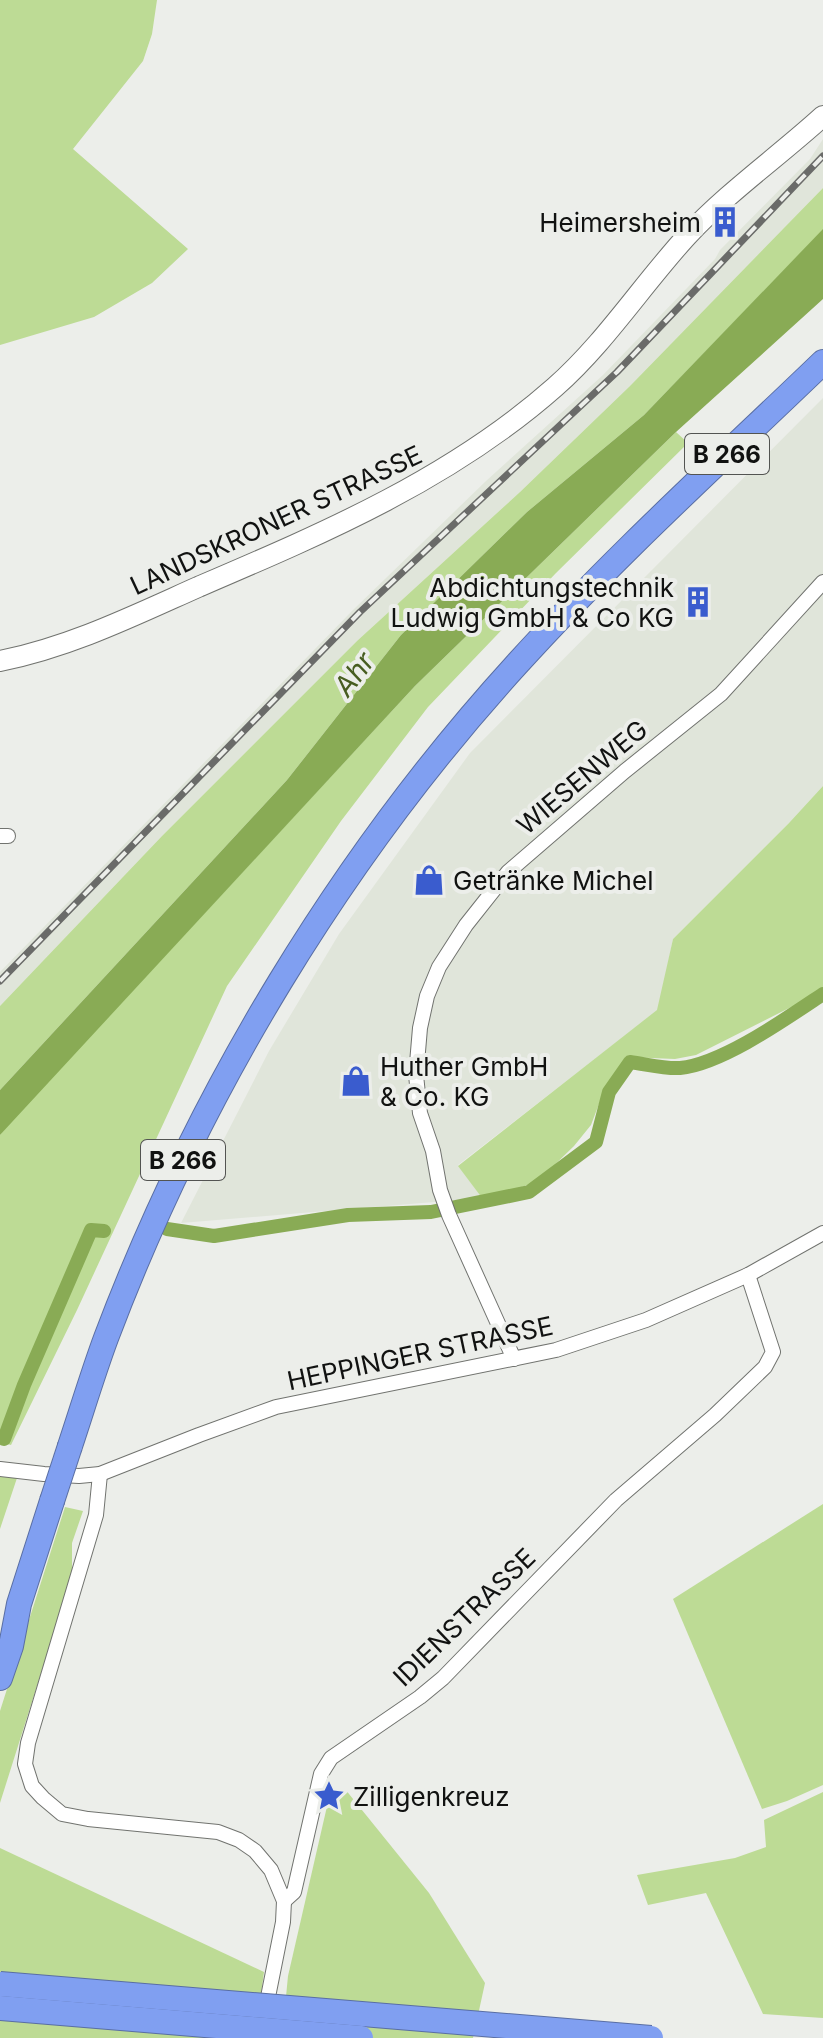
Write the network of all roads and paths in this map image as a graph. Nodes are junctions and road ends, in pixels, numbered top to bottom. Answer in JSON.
{"nodes":[{"id":1,"x":823,"y":116,"type":"edge"},
{"id":2,"x":822,"y":362,"type":"edge"},
{"id":3,"x":823,"y":582,"type":"edge"},
{"id":4,"x":0,"y":661,"type":"edge"},
{"id":5,"x":823,"y":1233,"type":"edge"},
{"id":6,"x":748,"y":1275,"type":"junction"},
{"id":7,"x":514,"y":1359,"type":"junction"},
{"id":8,"x":7,"y":1470,"type":"edge"},
{"id":9,"x":100,"y":1474,"type":"junction"},
{"id":10,"x":19,"y":1604,"type":"junction"},
{"id":11,"x":0,"y":1634,"type":"edge"},
{"id":12,"x":0,"y":1678,"type":"edge"},
{"id":13,"x":284,"y":1901,"type":"junction"},
{"id":14,"x":0,"y":1984,"type":"edge"},
{"id":15,"x":0,"y":2008,"type":"edge"},
{"id":16,"x":262,"y":2038,"type":"edge"},
{"id":17,"x":361,"y":2038,"type":"edge"},
{"id":18,"x":651,"y":2038,"type":"edge"}],
"edges":[{"from":1,"to":4,"type":"main road","name":"LANDSKRONER STRASSE"},
{"from":2,"to":10,"type":"highway","number":"B 266","bridge":true},
{"from":3,"to":7,"type":"street","name":"WIESENWEG"},
{"from":5,"to":6,"type":"street","name":"HEPPINGER STRASSE"},
{"from":6,"to":7,"type":"street","name":"HEPPINGER STRASSE"},
{"from":6,"to":13,"type":"street","name":"IDIENSTRASSE"},
{"from":7,"to":9,"type":"street","name":"HEPPINGER STRASSE"},
{"from":8,"to":9,"type":"street","name":"HEPPINGER STRASSE"},
{"from":9,"to":13,"type":"street"},
{"from":10,"to":11,"type":"highway","number":"B 266"},
{"from":10,"to":12,"type":"highway","number":"B 266"},
{"from":13,"to":16,"type":"street","name":"IDIENSTRASSE"},
{"from":14,"to":18,"type":"highway","bridge":true},
{"from":15,"to":17,"type":"highway","bridge":true}]}
